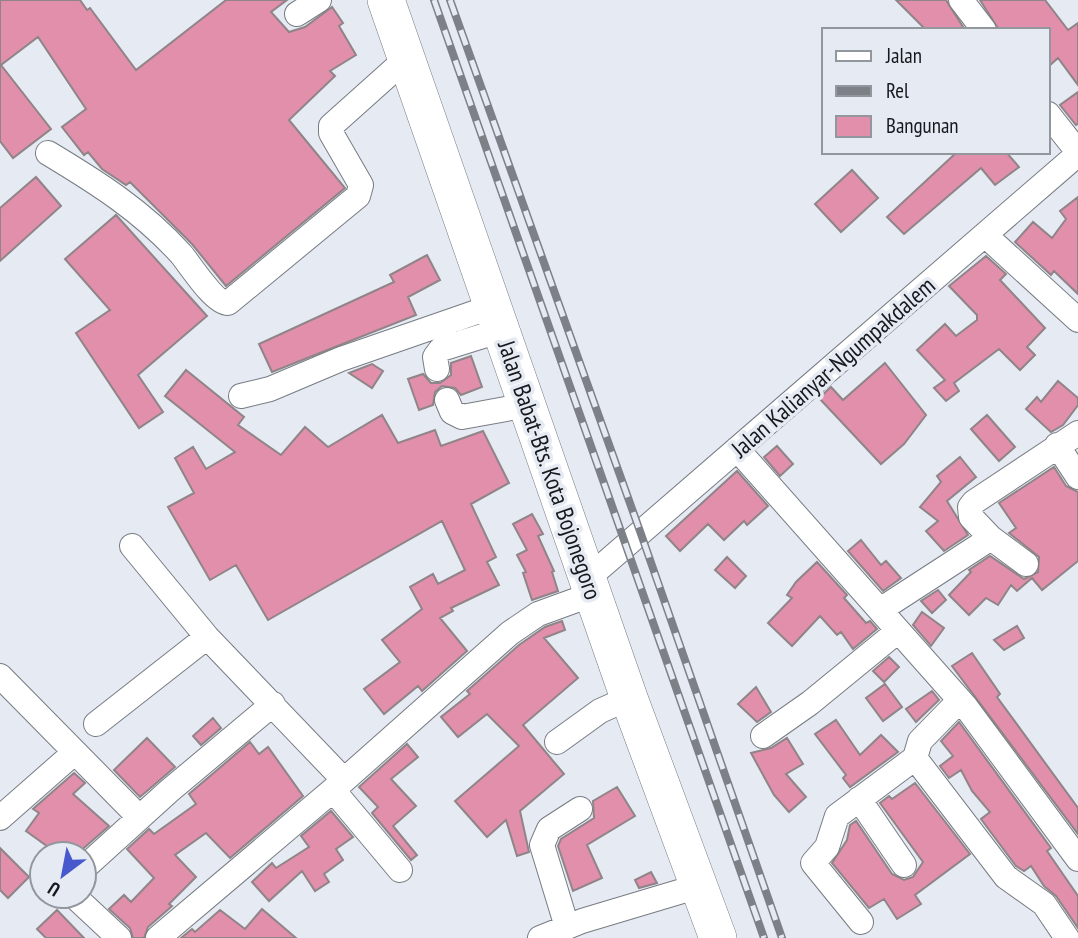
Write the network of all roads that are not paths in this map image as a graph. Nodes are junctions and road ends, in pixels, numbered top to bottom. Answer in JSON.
{"nodes":[{"id":1,"x":319,"y":0,"type":"edge"},
{"id":2,"x":386,"y":0,"type":"edge"},
{"id":3,"x":961,"y":0,"type":"edge"},
{"id":4,"x":297,"y":14,"type":"dead end"},
{"id":5,"x":982,"y":28,"type":"edge"},
{"id":6,"x":407,"y":58,"type":"junction"},
{"id":7,"x":1050,"y":117,"type":"edge"},
{"id":8,"x":48,"y":153,"type":"dead end"},
{"id":9,"x":1078,"y":153,"type":"edge"},
{"id":10,"x":985,"y":235,"type":"junction"},
{"id":11,"x":498,"y":318,"type":"junction"},
{"id":12,"x":1078,"y":320,"type":"edge"},
{"id":13,"x":437,"y":369,"type":"dead end"},
{"id":14,"x":241,"y":396,"type":"dead end"},
{"id":15,"x":447,"y":400,"type":"dead end"},
{"id":16,"x":528,"y":405,"type":"junction"},
{"id":17,"x":1068,"y":439,"type":"edge"},
{"id":18,"x":737,"y":449,"type":"junction"},
{"id":19,"x":1078,"y":477,"type":"edge"},
{"id":20,"x":991,"y":538,"type":"junction"},
{"id":21,"x":132,"y":546,"type":"dead end"},
{"id":22,"x":1026,"y":564,"type":"dead end"},
{"id":23,"x":590,"y":587,"type":"junction"},
{"id":24,"x":880,"y":610,"type":"junction"},
{"id":25,"x":898,"y":631,"type":"junction"},
{"id":26,"x":207,"y":637,"type":"junction"},
{"id":27,"x":0,"y":676,"type":"edge"},
{"id":28,"x":629,"y":698,"type":"junction"},
{"id":29,"x":960,"y":700,"type":"junction"},
{"id":30,"x":273,"y":704,"type":"junction"},
{"id":31,"x":96,"y":724,"type":"dead end"},
{"id":32,"x":763,"y":736,"type":"dead end"},
{"id":33,"x":557,"y":742,"type":"dead end"},
{"id":34,"x":74,"y":753,"type":"junction"},
{"id":35,"x":915,"y":758,"type":"junction"},
{"id":36,"x":338,"y":785,"type":"junction"},
{"id":37,"x":859,"y":799,"type":"junction"},
{"id":38,"x":580,"y":809,"type":"dead end"},
{"id":39,"x":139,"y":817,"type":"junction"},
{"id":40,"x":0,"y":818,"type":"edge"},
{"id":41,"x":98,"y":855,"type":"edge"},
{"id":42,"x":1078,"y":859,"type":"edge"},
{"id":43,"x":904,"y":865,"type":"dead end"},
{"id":44,"x":400,"y":870,"type":"dead end"},
{"id":45,"x":699,"y":886,"type":"junction"},
{"id":46,"x":89,"y":910,"type":"edge"},
{"id":47,"x":861,"y":922,"type":"dead end"},
{"id":48,"x":567,"y":927,"type":"junction"},
{"id":49,"x":119,"y":938,"type":"edge"},
{"id":50,"x":158,"y":938,"type":"edge"},
{"id":51,"x":540,"y":938,"type":"edge"},
{"id":52,"x":718,"y":938,"type":"edge"},
{"id":53,"x":1067,"y":938,"type":"edge"}],
"edges":[{"from":1,"to":4,"type":"street"},
{"from":2,"to":6,"type":"highway","name":"Jalan Babat-Bts. Kota Bojonegoro"},
{"from":3,"to":5,"type":"street"},
{"from":6,"to":8,"type":"street"},
{"from":6,"to":11,"type":"highway","name":"Jalan Babat-Bts. Kota Bojonegoro"},
{"from":7,"to":9,"type":"street"},
{"from":9,"to":10,"type":"street","name":"Jalan Kalianyar-Ngumpakdalem"},
{"from":10,"to":12,"type":"street"},
{"from":10,"to":18,"type":"street","name":"Jalan Kalianyar-Ngumpakdalem"},
{"from":11,"to":13,"type":"street"},
{"from":11,"to":14,"type":"street"},
{"from":11,"to":16,"type":"highway","name":"Jalan Babat-Bts. Kota Bojonegoro"},
{"from":15,"to":16,"type":"street"},
{"from":16,"to":23,"type":"highway","name":"Jalan Babat-Bts. Kota Bojonegoro"},
{"from":17,"to":19,"type":"street"},
{"from":17,"to":20,"type":"street"},
{"from":18,"to":23,"type":"street","name":"Jalan Kalianyar-Ngumpakdalem"},
{"from":18,"to":24,"type":"street"},
{"from":20,"to":22,"type":"street"},
{"from":20,"to":24,"type":"street"},
{"from":21,"to":26,"type":"street"},
{"from":23,"to":28,"type":"highway","name":"Jalan Babat-Bts. Kota Bojonegoro"},
{"from":23,"to":36,"type":"street"},
{"from":24,"to":25,"type":"street"},
{"from":25,"to":29,"type":"street"},
{"from":25,"to":32,"type":"street"},
{"from":26,"to":30,"type":"street"},
{"from":26,"to":31,"type":"street"},
{"from":27,"to":34,"type":"street"},
{"from":28,"to":33,"type":"street"},
{"from":28,"to":45,"type":"highway","name":"Jalan Babat-Bts. Kota Bojonegoro"},
{"from":29,"to":35,"type":"street"},
{"from":29,"to":42,"type":"street"},
{"from":30,"to":36,"type":"street"},
{"from":30,"to":39,"type":"street"},
{"from":34,"to":39,"type":"street"},
{"from":34,"to":40,"type":"street"},
{"from":35,"to":37,"type":"street"},
{"from":35,"to":53,"type":"street"},
{"from":36,"to":44,"type":"street"},
{"from":36,"to":50,"type":"street"},
{"from":37,"to":43,"type":"street"},
{"from":37,"to":47,"type":"street"},
{"from":38,"to":48,"type":"street"},
{"from":39,"to":41,"type":"street"},
{"from":45,"to":48,"type":"street"},
{"from":45,"to":52,"type":"highway","name":"Jalan Babat-Bts. Kota Bojonegoro"},
{"from":46,"to":49,"type":"street"},
{"from":48,"to":51,"type":"street"}]}
